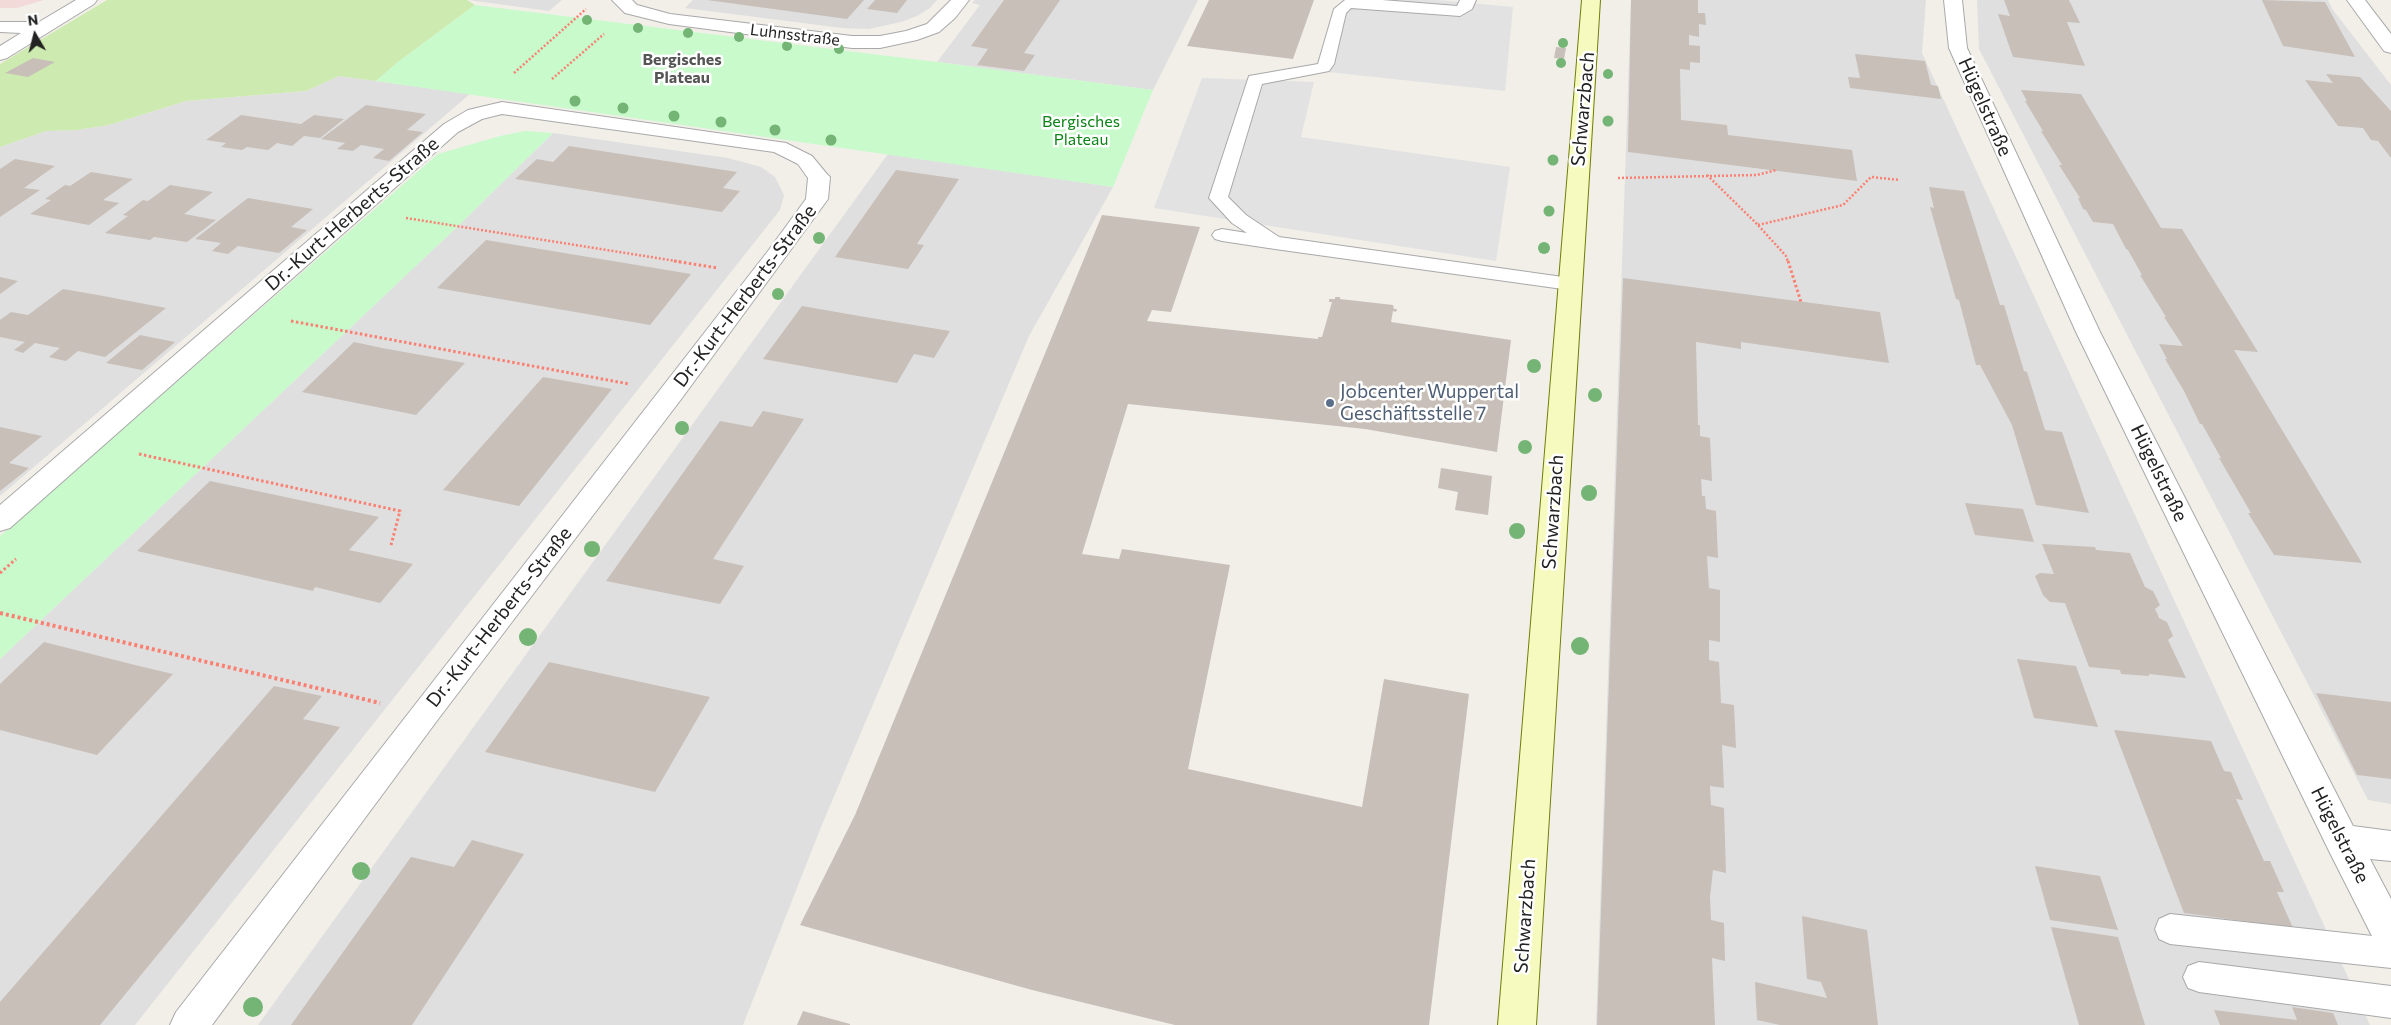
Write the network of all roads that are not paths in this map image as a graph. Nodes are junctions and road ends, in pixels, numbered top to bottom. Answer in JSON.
{"nodes":[{"id":1,"x":88,"y":0,"type":"edge"},
{"id":2,"x":960,"y":0,"type":"edge"},
{"id":3,"x":1468,"y":0,"type":"edge"},
{"id":4,"x":1592,"y":0,"type":"edge"},
{"id":5,"x":1953,"y":0,"type":"edge"},
{"id":6,"x":2356,"y":0,"type":"edge"},
{"id":7,"x":626,"y":4,"type":"edge"},
{"id":8,"x":0,"y":26,"type":"edge"},
{"id":9,"x":42,"y":28,"type":"junction"},
{"id":10,"x":2391,"y":47,"type":"edge"},
{"id":11,"x":0,"y":54,"type":"edge"},
{"id":12,"x":1222,"y":235,"type":"dead end"},
{"id":13,"x":1275,"y":243,"type":"junction"},
{"id":14,"x":1570,"y":284,"type":"junction"},
{"id":15,"x":0,"y":521,"type":"edge"},
{"id":16,"x":2342,"y":840,"type":"junction"},
{"id":17,"x":2391,"y":846,"type":"edge"},
{"id":18,"x":2170,"y":929,"type":"dead end"},
{"id":19,"x":2391,"y":936,"type":"edge"},
{"id":20,"x":2391,"y":953,"type":"edge"},
{"id":21,"x":2199,"y":977,"type":"dead end"},
{"id":22,"x":2391,"y":1002,"type":"edge"},
{"id":23,"x":190,"y":1025,"type":"edge"},
{"id":24,"x":1517,"y":1025,"type":"edge"}],
"edges":[{"from":1,"to":9,"type":"street"},
{"from":2,"to":7,"type":"street","name":"Luhnsstraße"},
{"from":3,"to":13,"type":"lane"},
{"from":4,"to":14,"type":"street","name":"Schwarzbach"},
{"from":5,"to":16,"type":"street","name":"Hügelstraße"},
{"from":6,"to":10,"type":"street"},
{"from":8,"to":9,"type":"street"},
{"from":9,"to":11,"type":"street"},
{"from":12,"to":13,"type":"lane"},
{"from":13,"to":14,"type":"lane"},
{"from":14,"to":24,"type":"street","name":"Schwarzbach"},
{"from":15,"to":23,"type":"street","name":"Dr.-Kurt-Herberts-Straße"},
{"from":16,"to":17,"type":"street"},
{"from":16,"to":19,"type":"street","name":"Hügelstraße"},
{"from":18,"to":20,"type":"lane"},
{"from":21,"to":22,"type":"lane"}]}
